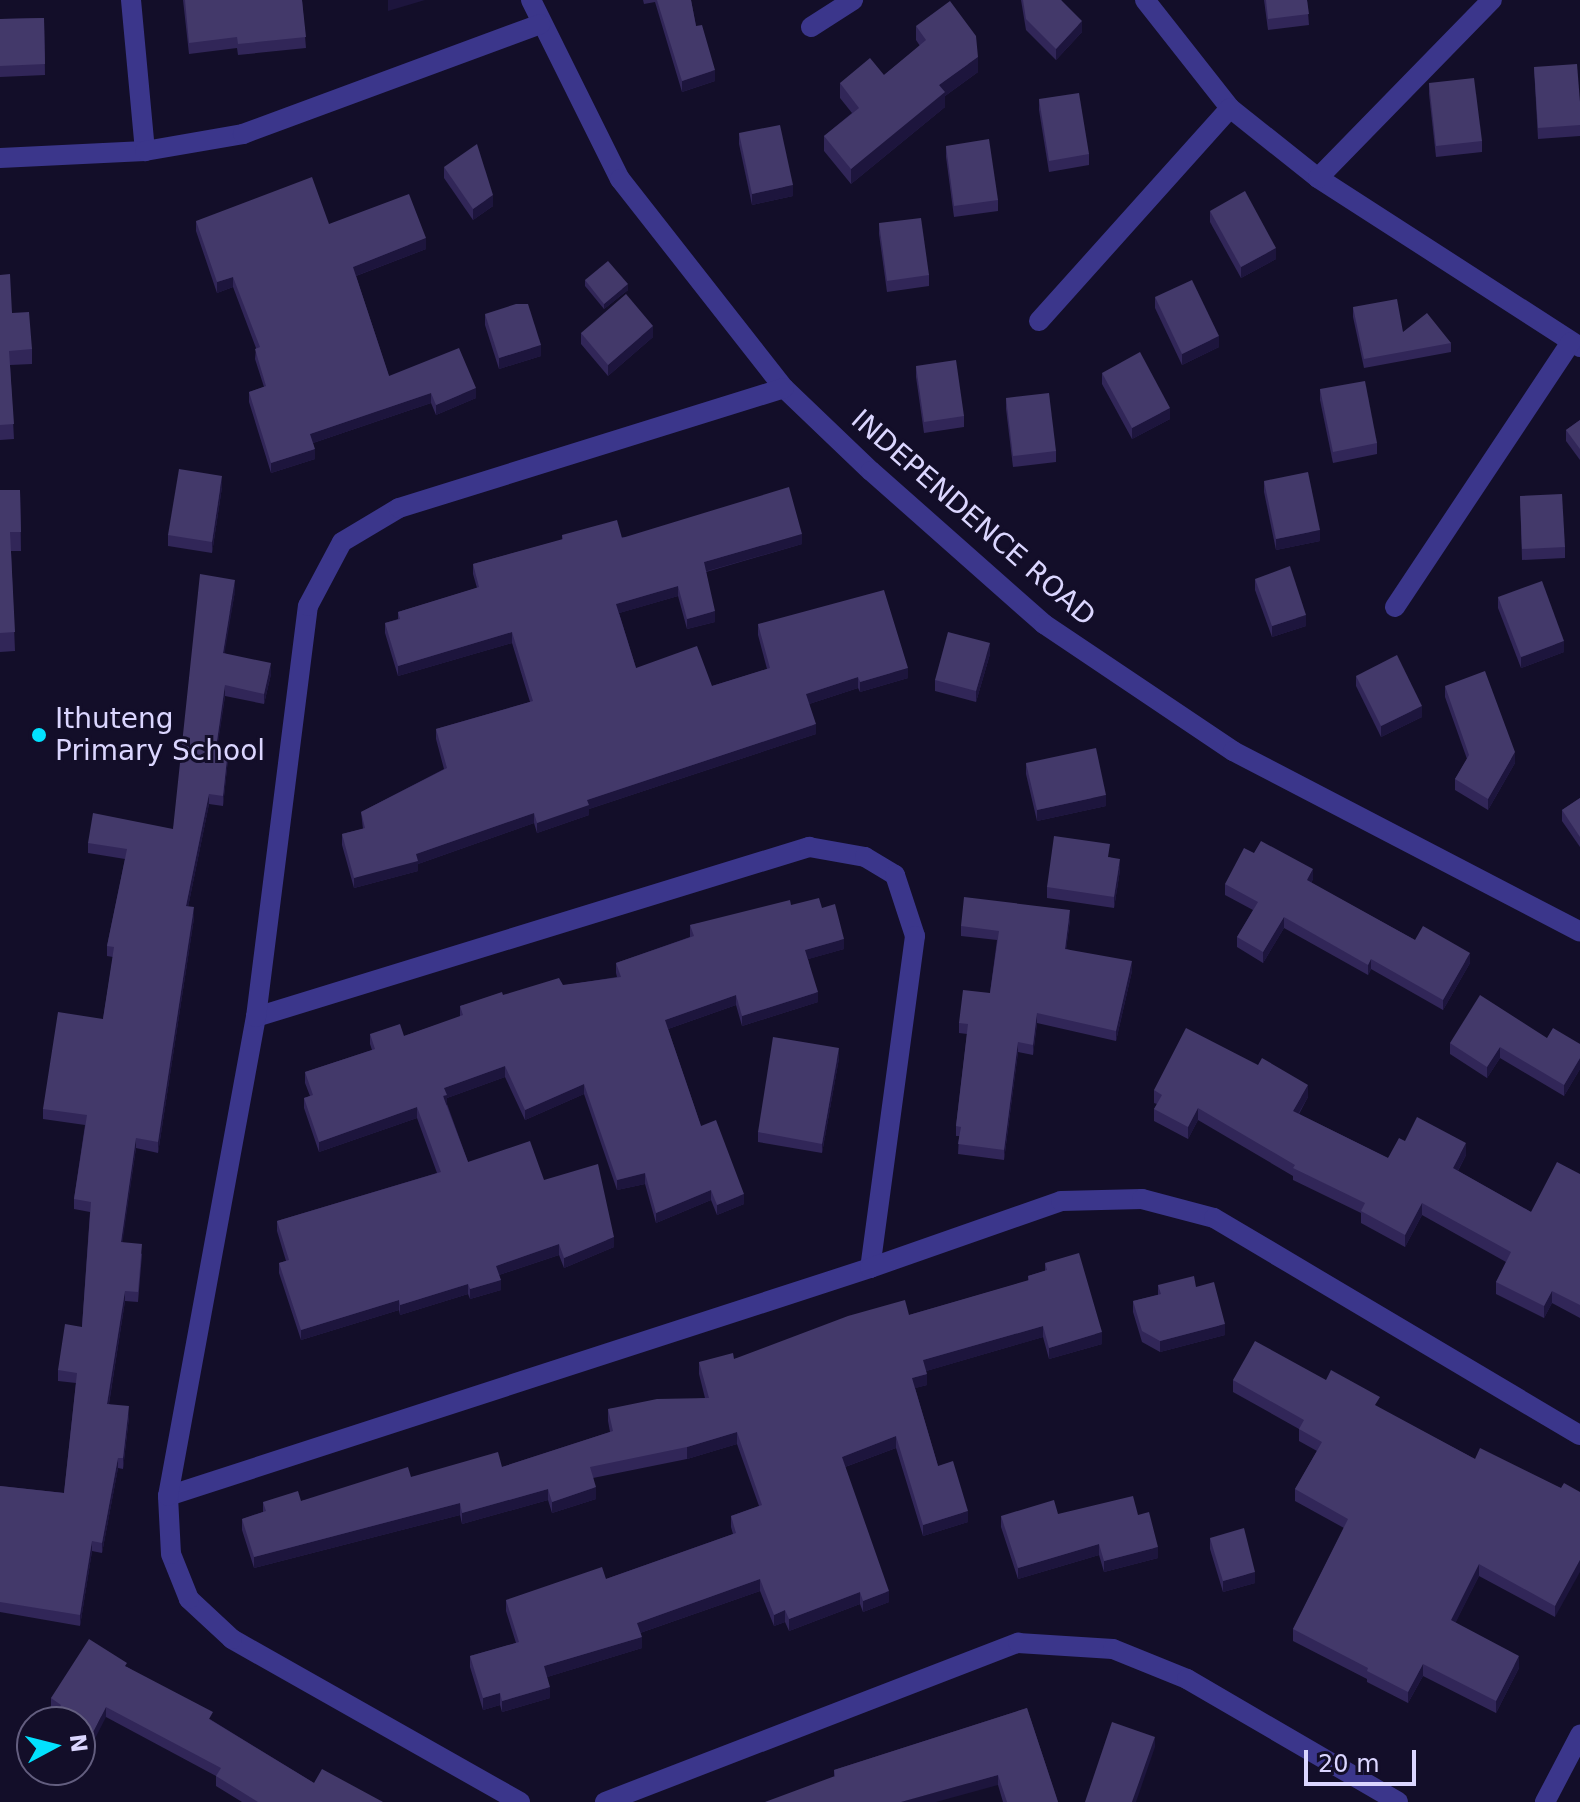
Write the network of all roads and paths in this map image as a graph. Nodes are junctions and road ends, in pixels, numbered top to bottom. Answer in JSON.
{"nodes":[{"id":1,"x":131,"y":0,"type":"edge"},
{"id":2,"x":531,"y":0,"type":"edge"},
{"id":3,"x":853,"y":0,"type":"edge"},
{"id":4,"x":1145,"y":0,"type":"edge"},
{"id":5,"x":1492,"y":0,"type":"edge"},
{"id":6,"x":540,"y":24,"type":"junction"},
{"id":7,"x":811,"y":27,"type":"dead end"},
{"id":8,"x":1230,"y":108,"type":"junction"},
{"id":9,"x":145,"y":151,"type":"junction"},
{"id":10,"x":0,"y":158,"type":"edge"},
{"id":11,"x":1318,"y":178,"type":"junction"},
{"id":12,"x":1039,"y":321,"type":"dead end"},
{"id":13,"x":1575,"y":344,"type":"edge"},
{"id":14,"x":784,"y":388,"type":"junction"},
{"id":15,"x":1395,"y":607,"type":"dead end"},
{"id":16,"x":1580,"y":932,"type":"edge"},
{"id":17,"x":256,"y":1017,"type":"junction"},
{"id":18,"x":870,"y":1268,"type":"junction"},
{"id":19,"x":1580,"y":1435,"type":"edge"},
{"id":20,"x":168,"y":1496,"type":"junction"},
{"id":21,"x":1580,"y":1735,"type":"edge"},
{"id":22,"x":520,"y":1802,"type":"edge"},
{"id":23,"x":605,"y":1802,"type":"edge"},
{"id":24,"x":1398,"y":1802,"type":"edge"},
{"id":25,"x":1545,"y":1802,"type":"edge"}],
"edges":[{"from":1,"to":9,"type":"street"},
{"from":2,"to":6,"type":"street","name":"INDEPENDENCE ROAD"},
{"from":3,"to":7,"type":"street"},
{"from":4,"to":8,"type":"street"},
{"from":5,"to":11,"type":"street"},
{"from":6,"to":9,"type":"street"},
{"from":6,"to":14,"type":"street","name":"INDEPENDENCE ROAD"},
{"from":8,"to":11,"type":"street"},
{"from":8,"to":12,"type":"street"},
{"from":9,"to":10,"type":"street"},
{"from":11,"to":13,"type":"street"},
{"from":13,"to":15,"type":"street"},
{"from":14,"to":16,"type":"street","name":"INDEPENDENCE ROAD"},
{"from":14,"to":17,"type":"street"},
{"from":17,"to":18,"type":"street"},
{"from":17,"to":20,"type":"street"},
{"from":18,"to":19,"type":"street"},
{"from":18,"to":20,"type":"street"},
{"from":20,"to":22,"type":"street"},
{"from":21,"to":25,"type":"street"},
{"from":23,"to":24,"type":"street"}]}
